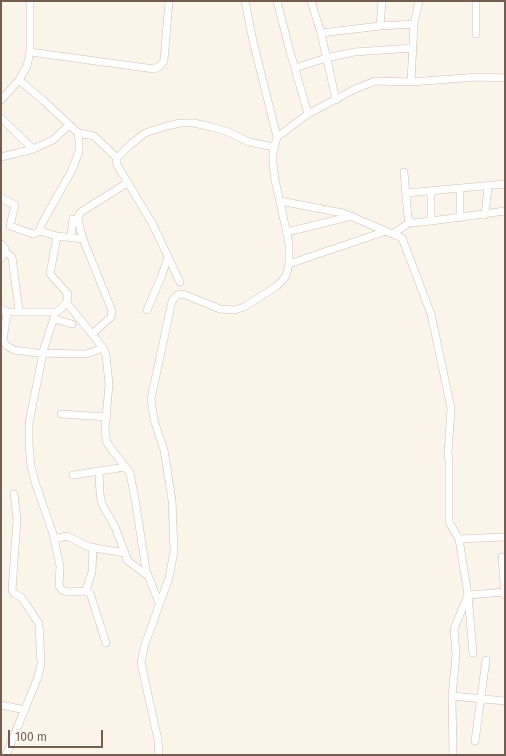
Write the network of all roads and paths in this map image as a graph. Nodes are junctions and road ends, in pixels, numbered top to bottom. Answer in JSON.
{"nodes":[{"id":1,"x":30,"y":1,"type":"edge"},
{"id":2,"x":169,"y":1,"type":"edge"},
{"id":3,"x":245,"y":1,"type":"edge"},
{"id":4,"x":277,"y":1,"type":"edge"},
{"id":5,"x":311,"y":1,"type":"edge"},
{"id":6,"x":382,"y":1,"type":"edge"},
{"id":7,"x":418,"y":1,"type":"edge"},
{"id":8,"x":476,"y":1,"type":"edge"},
{"id":9,"x":414,"y":24,"type":"junction"},
{"id":10,"x":380,"y":26,"type":"junction"},
{"id":11,"x":321,"y":33,"type":"junction"},
{"id":12,"x":476,"y":34,"type":"dead end"},
{"id":13,"x":413,"y":48,"type":"junction"},
{"id":14,"x":30,"y":52,"type":"junction"},
{"id":15,"x":326,"y":58,"type":"junction"},
{"id":16,"x":295,"y":68,"type":"junction"},
{"id":17,"x":505,"y":78,"type":"edge"},
{"id":18,"x":19,"y":80,"type":"junction"},
{"id":19,"x":411,"y":82,"type":"junction"},
{"id":20,"x":1,"y":100,"type":"edge"},
{"id":21,"x":336,"y":100,"type":"junction"},
{"id":22,"x":308,"y":114,"type":"junction"},
{"id":23,"x":1,"y":118,"type":"edge"},
{"id":24,"x":69,"y":125,"type":"junction"},
{"id":25,"x":78,"y":133,"type":"junction"},
{"id":26,"x":276,"y":137,"type":"junction"},
{"id":27,"x":274,"y":147,"type":"junction"},
{"id":28,"x":33,"y":149,"type":"junction"},
{"id":29,"x":1,"y":158,"type":"edge"},
{"id":30,"x":117,"y":158,"type":"junction"},
{"id":31,"x":404,"y":172,"type":"dead end"},
{"id":32,"x":127,"y":183,"type":"junction"},
{"id":33,"x":505,"y":184,"type":"edge"},
{"id":34,"x":488,"y":186,"type":"junction"},
{"id":35,"x":460,"y":188,"type":"junction"},
{"id":36,"x":431,"y":191,"type":"junction"},
{"id":37,"x":406,"y":193,"type":"junction"},
{"id":38,"x":1,"y":198,"type":"edge"},
{"id":39,"x":280,"y":201,"type":"junction"},
{"id":40,"x":505,"y":211,"type":"edge"},
{"id":41,"x":485,"y":215,"type":"junction"},
{"id":42,"x":352,"y":216,"type":"junction"},
{"id":43,"x":460,"y":218,"type":"junction"},
{"id":44,"x":78,"y":220,"type":"junction"},
{"id":45,"x":431,"y":221,"type":"junction"},
{"id":46,"x":410,"y":222,"type":"junction"},
{"id":47,"x":41,"y":231,"type":"junction"},
{"id":48,"x":386,"y":231,"type":"junction"},
{"id":49,"x":287,"y":232,"type":"junction"},
{"id":50,"x":393,"y":234,"type":"junction"},
{"id":51,"x":56,"y":236,"type":"junction"},
{"id":52,"x":71,"y":237,"type":"junction"},
{"id":53,"x":83,"y":238,"type":"junction"},
{"id":54,"x":1,"y":244,"type":"edge"},
{"id":55,"x":5,"y":252,"type":"junction"},
{"id":56,"x":168,"y":256,"type":"junction"},
{"id":57,"x":1,"y":259,"type":"edge"},
{"id":58,"x":289,"y":264,"type":"junction"},
{"id":59,"x":180,"y":282,"type":"dead end"},
{"id":60,"x":66,"y":302,"type":"junction"},
{"id":61,"x":4,"y":310,"type":"edge"},
{"id":62,"x":147,"y":310,"type":"dead end"},
{"id":63,"x":19,"y":311,"type":"junction"},
{"id":64,"x":55,"y":315,"type":"junction"},
{"id":65,"x":72,"y":324,"type":"dead end"},
{"id":66,"x":92,"y":334,"type":"junction"},
{"id":67,"x":103,"y":348,"type":"junction"},
{"id":68,"x":43,"y":353,"type":"junction"},
{"id":69,"x":61,"y":414,"type":"dead end"},
{"id":70,"x":106,"y":417,"type":"junction"},
{"id":71,"x":126,"y":467,"type":"junction"},
{"id":72,"x":99,"y":472,"type":"junction"},
{"id":73,"x":73,"y":475,"type":"dead end"},
{"id":74,"x":14,"y":494,"type":"dead end"},
{"id":75,"x":505,"y":537,"type":"edge"},
{"id":76,"x":54,"y":539,"type":"junction"},
{"id":77,"x":459,"y":539,"type":"junction"},
{"id":78,"x":93,"y":547,"type":"junction"},
{"id":79,"x":125,"y":553,"type":"junction"},
{"id":80,"x":502,"y":557,"type":"dead end"},
{"id":81,"x":148,"y":576,"type":"junction"},
{"id":82,"x":86,"y":592,"type":"junction"},
{"id":83,"x":505,"y":593,"type":"edge"},
{"id":84,"x":468,"y":595,"type":"junction"},
{"id":85,"x":159,"y":602,"type":"junction"},
{"id":86,"x":106,"y":643,"type":"dead end"},
{"id":87,"x":473,"y":653,"type":"dead end"},
{"id":88,"x":486,"y":660,"type":"dead end"},
{"id":89,"x":452,"y":696,"type":"junction"},
{"id":90,"x":480,"y":699,"type":"junction"},
{"id":91,"x":505,"y":701,"type":"edge"},
{"id":92,"x":1,"y":705,"type":"edge"},
{"id":93,"x":25,"y":710,"type":"junction"},
{"id":94,"x":475,"y":741,"type":"dead end"},
{"id":95,"x":6,"y":755,"type":"edge"},
{"id":96,"x":159,"y":755,"type":"edge"},
{"id":97,"x":453,"y":755,"type":"edge"}],
"edges":[{"from":1,"to":14,"type":"street"},
{"from":2,"to":14,"type":"street"},
{"from":3,"to":26,"type":"street"},
{"from":4,"to":16,"type":"street"},
{"from":5,"to":11,"type":"street"},
{"from":6,"to":10,"type":"street"},
{"from":7,"to":9,"type":"street"},
{"from":8,"to":12,"type":"street"},
{"from":9,"to":10,"type":"street"},
{"from":9,"to":13,"type":"street"},
{"from":10,"to":11,"type":"street"},
{"from":11,"to":15,"type":"street"},
{"from":13,"to":15,"type":"street"},
{"from":13,"to":19,"type":"street"},
{"from":14,"to":18,"type":"street"},
{"from":15,"to":16,"type":"street"},
{"from":15,"to":21,"type":"street"},
{"from":16,"to":22,"type":"street"},
{"from":17,"to":19,"type":"street"},
{"from":18,"to":20,"type":"street"},
{"from":18,"to":24,"type":"street"},
{"from":19,"to":21,"type":"street"},
{"from":21,"to":22,"type":"street"},
{"from":22,"to":26,"type":"street"},
{"from":23,"to":28,"type":"street"},
{"from":24,"to":25,"type":"street"},
{"from":24,"to":28,"type":"street"},
{"from":25,"to":30,"type":"street"},
{"from":25,"to":47,"type":"street"},
{"from":26,"to":27,"type":"street"},
{"from":27,"to":30,"type":"street"},
{"from":27,"to":39,"type":"street"},
{"from":28,"to":29,"type":"street"},
{"from":30,"to":32,"type":"street"},
{"from":31,"to":37,"type":"street"},
{"from":32,"to":44,"type":"street"},
{"from":32,"to":56,"type":"street"},
{"from":33,"to":34,"type":"street"},
{"from":34,"to":35,"type":"street"},
{"from":34,"to":41,"type":"street"},
{"from":35,"to":36,"type":"street"},
{"from":35,"to":43,"type":"street"},
{"from":36,"to":37,"type":"street"},
{"from":36,"to":45,"type":"street"},
{"from":37,"to":46,"type":"street"},
{"from":38,"to":47,"type":"street"},
{"from":39,"to":42,"type":"street"},
{"from":39,"to":49,"type":"street"},
{"from":40,"to":41,"type":"street"},
{"from":41,"to":43,"type":"street"},
{"from":42,"to":48,"type":"street"},
{"from":42,"to":49,"type":"street"},
{"from":43,"to":45,"type":"street"},
{"from":44,"to":52,"type":"street"},
{"from":44,"to":53,"type":"street"},
{"from":45,"to":46,"type":"street"},
{"from":46,"to":50,"type":"street"},
{"from":47,"to":51,"type":"street"},
{"from":48,"to":50,"type":"street"},
{"from":48,"to":58,"type":"street"},
{"from":49,"to":58,"type":"street"},
{"from":50,"to":77,"type":"street"},
{"from":51,"to":52,"type":"street"},
{"from":51,"to":60,"type":"street"},
{"from":52,"to":53,"type":"street"},
{"from":53,"to":66,"type":"street"},
{"from":54,"to":55,"type":"street"},
{"from":55,"to":57,"type":"street"},
{"from":55,"to":63,"type":"street"},
{"from":56,"to":59,"type":"street"},
{"from":56,"to":62,"type":"street"},
{"from":58,"to":85,"type":"street"},
{"from":60,"to":64,"type":"street"},
{"from":60,"to":66,"type":"street"},
{"from":61,"to":63,"type":"street"},
{"from":61,"to":68,"type":"street"},
{"from":63,"to":64,"type":"street"},
{"from":64,"to":65,"type":"street"},
{"from":64,"to":68,"type":"street"},
{"from":66,"to":67,"type":"street"},
{"from":67,"to":68,"type":"street"},
{"from":67,"to":70,"type":"street"},
{"from":68,"to":76,"type":"street"},
{"from":69,"to":70,"type":"street"},
{"from":70,"to":71,"type":"street"},
{"from":71,"to":72,"type":"street"},
{"from":71,"to":81,"type":"street"},
{"from":72,"to":73,"type":"street"},
{"from":72,"to":79,"type":"street"},
{"from":74,"to":93,"type":"street"},
{"from":75,"to":77,"type":"street"},
{"from":76,"to":78,"type":"street"},
{"from":76,"to":82,"type":"street"},
{"from":77,"to":84,"type":"street"},
{"from":78,"to":79,"type":"street"},
{"from":78,"to":82,"type":"street"},
{"from":79,"to":81,"type":"street"},
{"from":80,"to":83,"type":"street"},
{"from":81,"to":85,"type":"street"},
{"from":82,"to":86,"type":"street"},
{"from":83,"to":84,"type":"street"},
{"from":84,"to":87,"type":"street"},
{"from":84,"to":89,"type":"street"},
{"from":85,"to":96,"type":"street"},
{"from":88,"to":90,"type":"street"},
{"from":89,"to":90,"type":"street"},
{"from":89,"to":97,"type":"street"},
{"from":90,"to":91,"type":"street"},
{"from":90,"to":94,"type":"street"},
{"from":92,"to":93,"type":"street"},
{"from":93,"to":95,"type":"street"}]}
